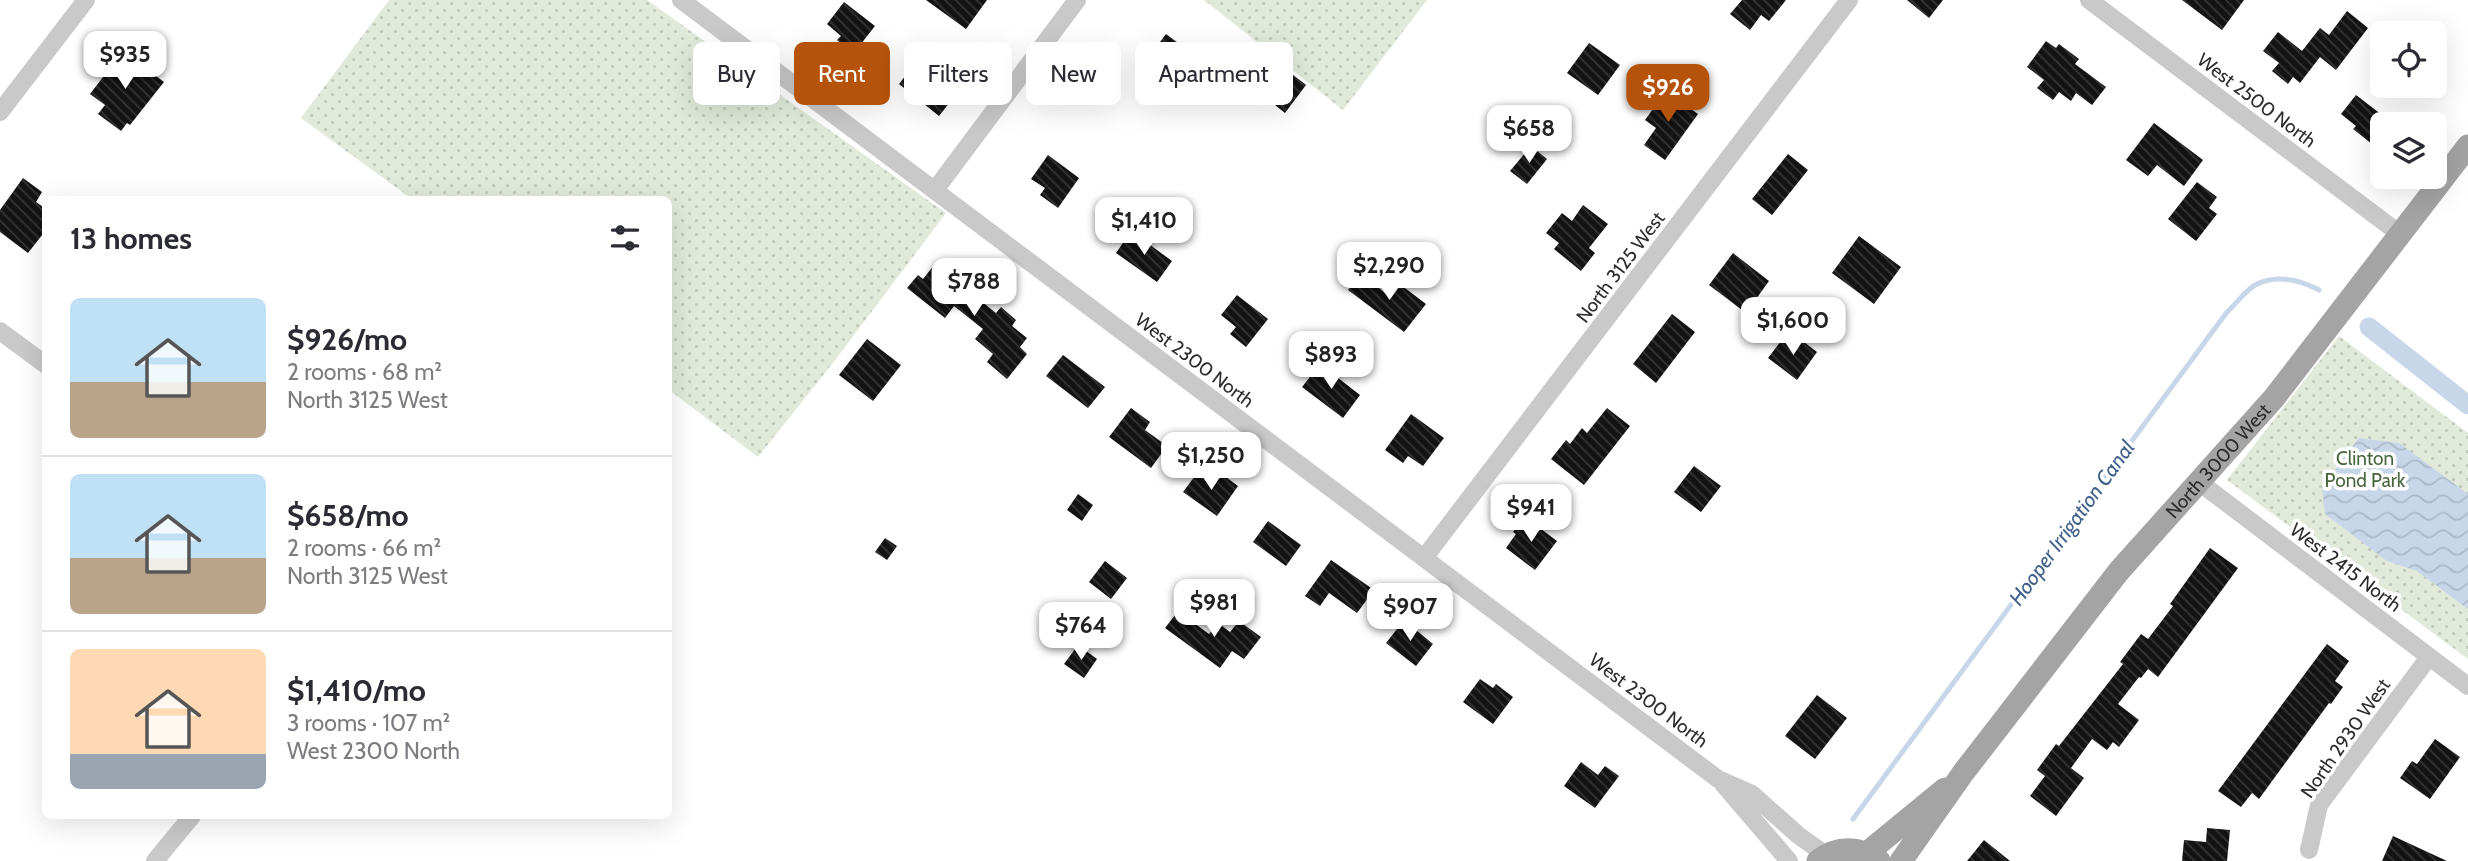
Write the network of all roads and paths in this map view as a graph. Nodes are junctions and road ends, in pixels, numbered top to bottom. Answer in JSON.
{"nodes":[{"id":1,"x":86,"y":0,"type":"edge"},
{"id":2,"x":681,"y":0,"type":"edge"},
{"id":3,"x":1077,"y":0,"type":"edge"},
{"id":4,"x":1849,"y":0,"type":"edge"},
{"id":5,"x":2089,"y":0,"type":"edge"},
{"id":6,"x":0,"y":112,"type":"edge"},
{"id":7,"x":2468,"y":146,"type":"edge"},
{"id":8,"x":935,"y":190,"type":"junction"},
{"id":9,"x":2400,"y":234,"type":"junction"},
{"id":10,"x":0,"y":331,"type":"edge"},
{"id":11,"x":42,"y":362,"type":"edge"},
{"id":12,"x":2199,"y":482,"type":"junction"},
{"id":13,"x":1424,"y":558,"type":"junction"},
{"id":14,"x":2429,"y":657,"type":"junction"},
{"id":15,"x":2468,"y":686,"type":"edge"},
{"id":16,"x":1963,"y":774,"type":"junction"},
{"id":17,"x":1718,"y":779,"type":"junction"},
{"id":18,"x":190,"y":819,"type":"edge"},
{"id":19,"x":2309,"y":850,"type":"dead end"},
{"id":20,"x":1873,"y":857,"type":"edge"},
{"id":21,"x":1822,"y":858,"type":"edge"},
{"id":22,"x":155,"y":861,"type":"edge"},
{"id":23,"x":1789,"y":861,"type":"edge"},
{"id":24,"x":1901,"y":861,"type":"edge"}],
"edges":[{"from":1,"to":6,"type":"street"},
{"from":2,"to":8,"type":"street","name":"West 2300 North"},
{"from":3,"to":8,"type":"street"},
{"from":4,"to":13,"type":"street","name":"North 3125 West"},
{"from":5,"to":9,"type":"street","name":"West 2500 North"},
{"from":7,"to":9,"type":"main road","name":"North 3000 West"},
{"from":8,"to":13,"type":"street","name":"West 2300 North"},
{"from":9,"to":12,"type":"main road","name":"North 3000 West"},
{"from":10,"to":11,"type":"street"},
{"from":12,"to":14,"type":"street","name":"West 2415 North"},
{"from":12,"to":16,"type":"main road","name":"North 3000 West"},
{"from":13,"to":17,"type":"street","name":"West 2300 North"},
{"from":14,"to":15,"type":"street","name":"West 2415 North"},
{"from":14,"to":19,"type":"street","name":"North 2930 West"},
{"from":16,"to":20,"type":"main road","name":"North 3000 West"},
{"from":16,"to":24,"type":"main road","name":"North 3000 West"},
{"from":17,"to":21,"type":"street","name":"West 2300 North"},
{"from":17,"to":23,"type":"street","name":"West 2300 North"},
{"from":18,"to":22,"type":"street"},
{"from":20,"to":21,"type":"main road"}]}
